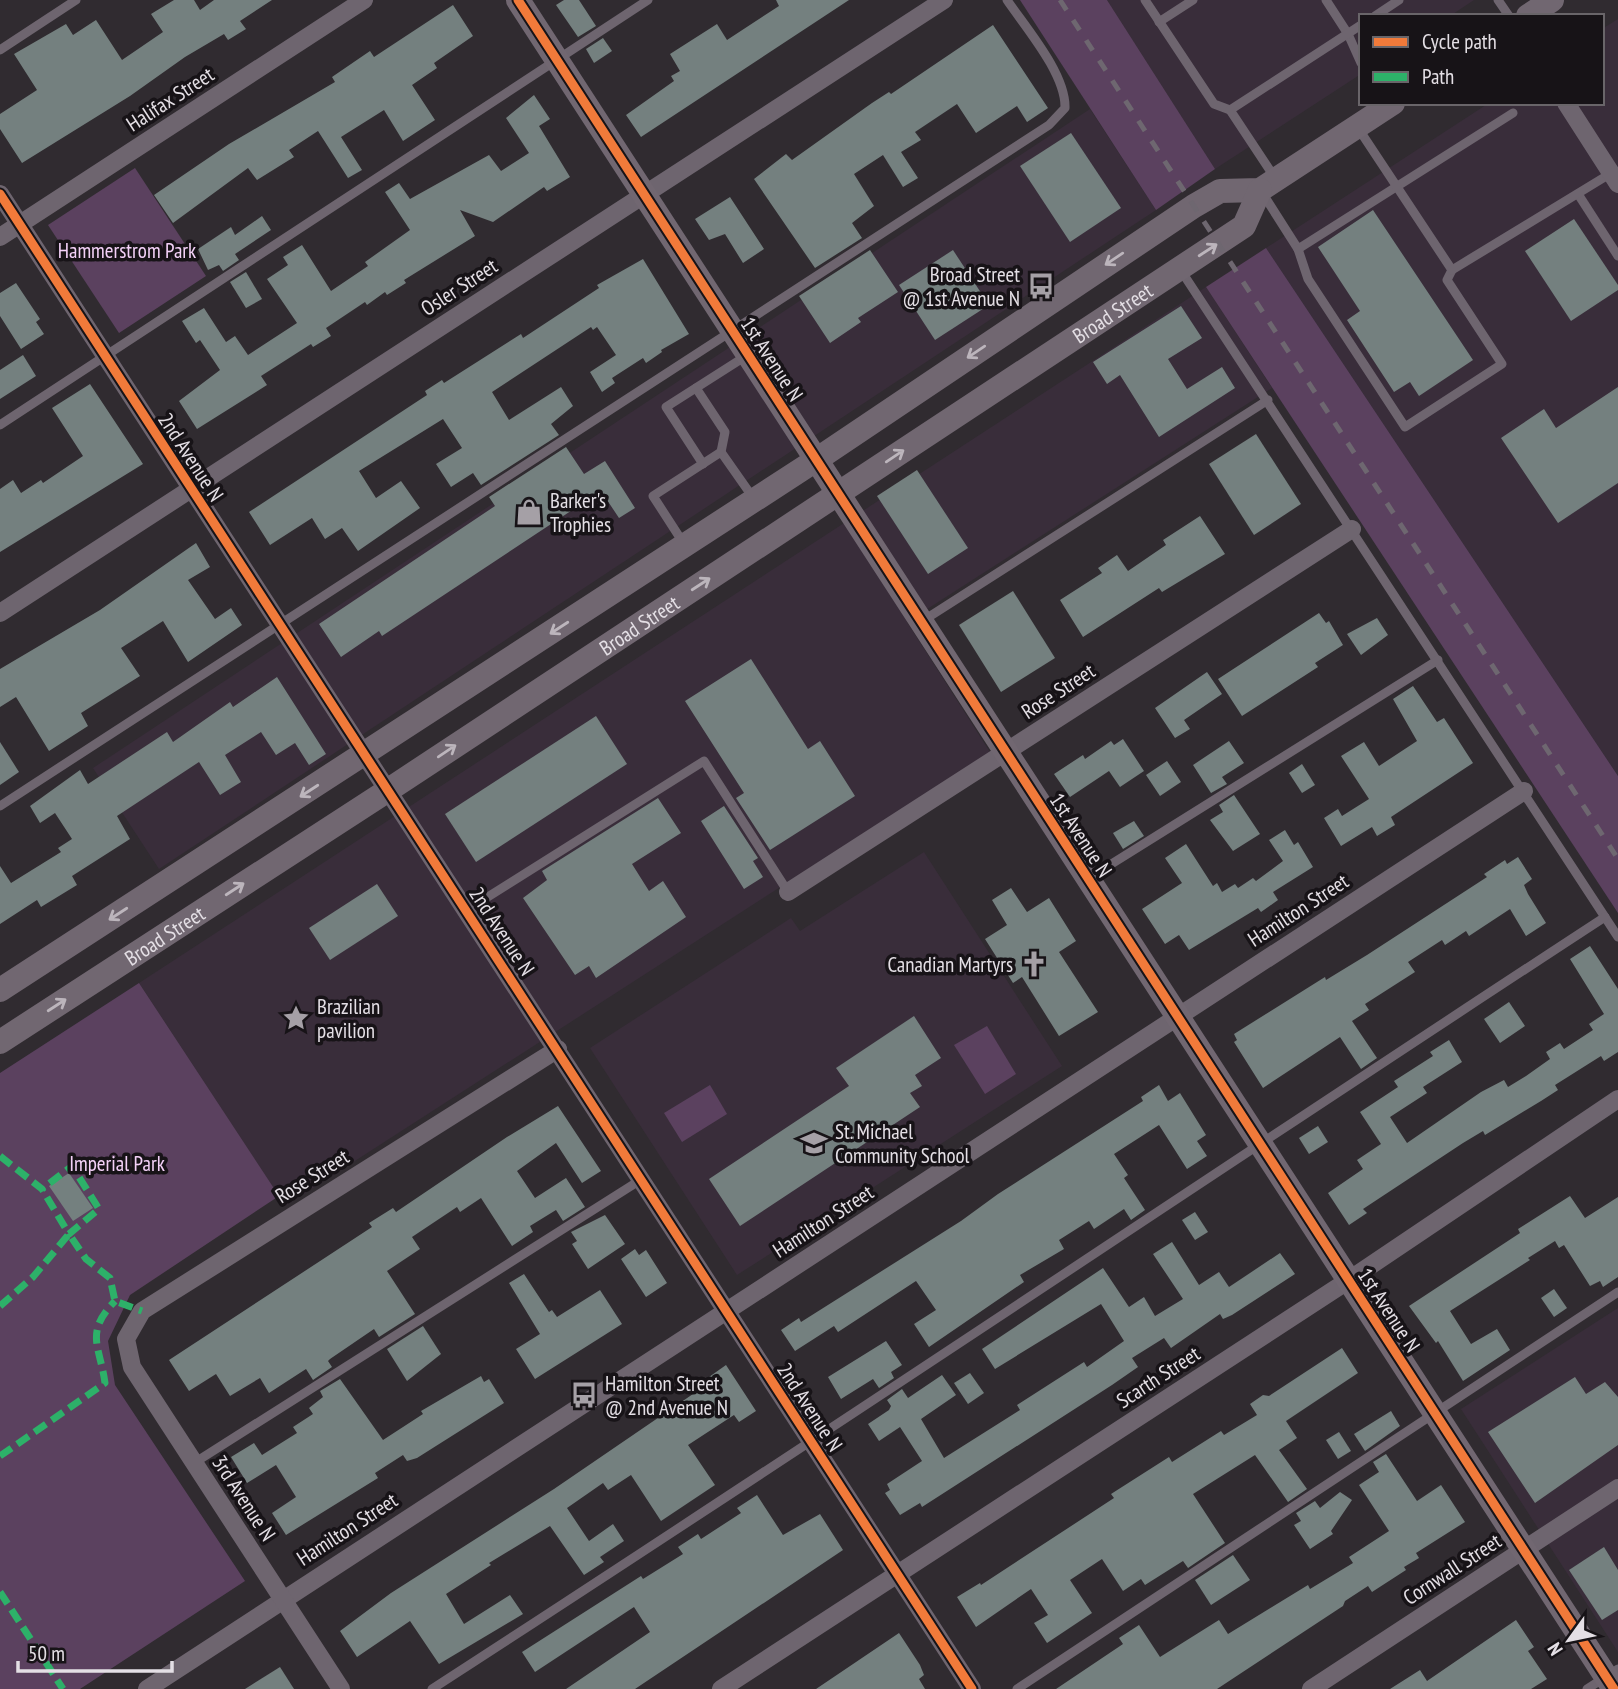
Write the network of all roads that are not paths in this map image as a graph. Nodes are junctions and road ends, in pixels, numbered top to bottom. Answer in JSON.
{"nodes":[{"id":1,"x":76,"y":0,"type":"edge"},
{"id":2,"x":364,"y":0,"type":"edge"},
{"id":3,"x":518,"y":0,"type":"edge"},
{"id":4,"x":648,"y":0,"type":"edge"},
{"id":5,"x":944,"y":0,"type":"edge"},
{"id":6,"x":1007,"y":0,"type":"edge"},
{"id":7,"x":1145,"y":0,"type":"edge"},
{"id":8,"x":1193,"y":0,"type":"edge"},
{"id":9,"x":1326,"y":0,"type":"edge"},
{"id":10,"x":1399,"y":0,"type":"edge"},
{"id":11,"x":1552,"y":0,"type":"edge"},
{"id":12,"x":1378,"y":14,"type":"edge"},
{"id":13,"x":1531,"y":14,"type":"edge"},
{"id":14,"x":1159,"y":22,"type":"junction"},
{"id":15,"x":1359,"y":26,"type":"edge"},
{"id":16,"x":1348,"y":34,"type":"junction"},
{"id":17,"x":0,"y":50,"type":"edge"},
{"id":18,"x":1359,"y":59,"type":"edge"},
{"id":19,"x":556,"y":60,"type":"junction"},
{"id":20,"x":1388,"y":105,"type":"edge"},
{"id":21,"x":1567,"y":105,"type":"edge"},
{"id":22,"x":1230,"y":110,"type":"junction"},
{"id":23,"x":1513,"y":113,"type":"dead end"},
{"id":24,"x":1357,"y":126,"type":"junction"},
{"id":25,"x":1616,"y":176,"type":"edge"},
{"id":26,"x":1268,"y":184,"type":"junction"},
{"id":27,"x":1396,"y":185,"type":"junction"},
{"id":28,"x":0,"y":194,"type":"edge"},
{"id":29,"x":644,"y":194,"type":"junction"},
{"id":30,"x":1578,"y":194,"type":"junction"},
{"id":31,"x":19,"y":224,"type":"junction"},
{"id":32,"x":0,"y":237,"type":"edge"},
{"id":33,"x":1298,"y":249,"type":"junction"},
{"id":34,"x":1618,"y":256,"type":"edge"},
{"id":35,"x":1180,"y":268,"type":"junction"},
{"id":36,"x":1452,"y":270,"type":"junction"},
{"id":37,"x":731,"y":329,"type":"junction"},
{"id":38,"x":748,"y":355,"type":"junction"},
{"id":39,"x":105,"y":356,"type":"junction"},
{"id":40,"x":696,"y":388,"type":"junction"},
{"id":41,"x":1268,"y":400,"type":"junction"},
{"id":42,"x":0,"y":425,"type":"edge"},
{"id":43,"x":721,"y":452,"type":"junction"},
{"id":44,"x":816,"y":460,"type":"junction"},
{"id":45,"x":703,"y":464,"type":"junction"},
{"id":46,"x":190,"y":488,"type":"junction"},
{"id":47,"x":838,"y":494,"type":"junction"},
{"id":48,"x":754,"y":500,"type":"junction"},
{"id":49,"x":1352,"y":529,"type":"junction"},
{"id":50,"x":685,"y":545,"type":"junction"},
{"id":51,"x":0,"y":613,"type":"edge"},
{"id":52,"x":922,"y":621,"type":"junction"},
{"id":53,"x":280,"y":626,"type":"junction"},
{"id":54,"x":1438,"y":660,"type":"junction"},
{"id":55,"x":1005,"y":751,"type":"junction"},
{"id":56,"x":366,"y":754,"type":"junction"},
{"id":57,"x":390,"y":789,"type":"junction"},
{"id":58,"x":1524,"y":791,"type":"junction"},
{"id":59,"x":0,"y":806,"type":"edge"},
{"id":60,"x":1088,"y":878,"type":"junction"},
{"id":61,"x":789,"y":892,"type":"joint"},
{"id":62,"x":467,"y":910,"type":"junction"},
{"id":63,"x":1605,"y":917,"type":"junction"},
{"id":64,"x":1618,"y":937,"type":"edge"},
{"id":65,"x":0,"y":990,"type":"edge"},
{"id":66,"x":1177,"y":1016,"type":"junction"},
{"id":67,"x":0,"y":1042,"type":"edge"},
{"id":68,"x":558,"y":1049,"type":"junction"},
{"id":69,"x":1618,"y":1099,"type":"edge"},
{"id":70,"x":1260,"y":1143,"type":"junction"},
{"id":71,"x":642,"y":1180,"type":"junction"},
{"id":72,"x":1349,"y":1280,"type":"junction"},
{"id":73,"x":1618,"y":1292,"type":"edge"},
{"id":74,"x":728,"y":1311,"type":"junction"},
{"id":75,"x":132,"y":1367,"type":"joint"},
{"id":76,"x":1434,"y":1412,"type":"junction"},
{"id":77,"x":813,"y":1443,"type":"junction"},
{"id":78,"x":194,"y":1463,"type":"junction"},
{"id":79,"x":1618,"y":1488,"type":"edge"},
{"id":80,"x":1523,"y":1549,"type":"junction"},
{"id":81,"x":899,"y":1573,"type":"junction"},
{"id":82,"x":282,"y":1598,"type":"junction"},
{"id":83,"x":1606,"y":1681,"type":"edge"},
{"id":84,"x":148,"y":1689,"type":"edge"},
{"id":85,"x":341,"y":1689,"type":"edge"},
{"id":86,"x":432,"y":1689,"type":"edge"},
{"id":87,"x":721,"y":1689,"type":"edge"},
{"id":88,"x":972,"y":1689,"type":"edge"},
{"id":89,"x":1017,"y":1689,"type":"edge"},
{"id":90,"x":1311,"y":1689,"type":"edge"}],
"edges":[{"from":1,"to":17,"type":"lane"},
{"from":2,"to":31,"type":"street","name":"Halifax Street"},
{"from":3,"to":19,"type":"main road","name":"1st Avenue N"},
{"from":4,"to":19,"type":"lane"},
{"from":5,"to":29,"type":"street","name":"Osler Street"},
{"from":6,"to":37,"type":"lane"},
{"from":7,"to":14,"type":"lane"},
{"from":8,"to":14,"type":"lane"},
{"from":9,"to":16,"type":"lane"},
{"from":10,"to":12,"type":"lane"},
{"from":11,"to":13,"type":"main road"},
{"from":14,"to":22,"type":"lane"},
{"from":15,"to":16,"type":"lane"},
{"from":16,"to":18,"type":"lane"},
{"from":16,"to":22,"type":"lane"},
{"from":19,"to":29,"type":"main road","name":"1st Avenue N"},
{"from":19,"to":39,"type":"lane"},
{"from":20,"to":24,"type":"main road"},
{"from":21,"to":25,"type":"street"},
{"from":22,"to":26,"type":"lane"},
{"from":23,"to":27,"type":"lane"},
{"from":24,"to":26,"type":"main road"},
{"from":24,"to":27,"type":"lane"},
{"from":25,"to":30,"type":"lane"},
{"from":26,"to":33,"type":"lane"},
{"from":35,"to":26,"type":"main road","name":"Broad Street","one_way":true},
{"from":26,"to":44,"type":"main road","name":"Broad Street","one_way":true},
{"from":27,"to":33,"type":"lane"},
{"from":27,"to":36,"type":"lane"},
{"from":28,"to":31,"type":"street","name":"2nd Avenue N"},
{"from":29,"to":37,"type":"main road","name":"1st Avenue N"},
{"from":29,"to":46,"type":"street","name":"Osler Street"},
{"from":30,"to":34,"type":"lane"},
{"from":30,"to":36,"type":"lane"},
{"from":31,"to":32,"type":"street","name":"Halifax Street"},
{"from":31,"to":39,"type":"street","name":"2nd Avenue N"},
{"from":33,"to":36,"type":"lane"},
{"from":35,"to":41,"type":"lane"},
{"from":47,"to":35,"type":"main road","name":"Broad Street","one_way":true},
{"from":37,"to":38,"type":"main road","name":"1st Avenue N"},
{"from":37,"to":53,"type":"lane"},
{"from":38,"to":40,"type":"lane"},
{"from":38,"to":44,"type":"main road","name":"1st Avenue N"},
{"from":39,"to":42,"type":"lane"},
{"from":39,"to":46,"type":"street","name":"2nd Avenue N"},
{"from":40,"to":43,"type":"lane"},
{"from":40,"to":45,"type":"lane"},
{"from":41,"to":49,"type":"lane"},
{"from":41,"to":52,"type":"lane"},
{"from":43,"to":45,"type":"lane"},
{"from":43,"to":48,"type":"lane"},
{"from":44,"to":47,"type":"main road","name":"1st Avenue N"},
{"from":44,"to":48,"type":"main road","name":"Broad Street"},
{"from":45,"to":50,"type":"lane"},
{"from":46,"to":51,"type":"street","name":"Osler Street"},
{"from":46,"to":53,"type":"street","name":"2nd Avenue N"},
{"from":47,"to":52,"type":"main road","name":"1st Avenue N"},
{"from":57,"to":47,"type":"main road","name":"Broad Street","one_way":true},
{"from":48,"to":50,"type":"main road","name":"Broad Street"},
{"from":49,"to":54,"type":"lane"},
{"from":49,"to":55,"type":"street","name":"Rose Street"},
{"from":50,"to":56,"type":"main road","name":"Broad Street","one_way":true},
{"from":52,"to":55,"type":"main road","name":"1st Avenue N"},
{"from":53,"to":56,"type":"street","name":"2nd Avenue N"},
{"from":53,"to":59,"type":"lane"},
{"from":54,"to":58,"type":"lane"},
{"from":54,"to":60,"type":"lane"},
{"from":55,"to":60,"type":"main road","name":"1st Avenue N"},
{"from":55,"to":61,"type":"street","name":"Rose Street"},
{"from":56,"to":57,"type":"street","name":"2nd Avenue N"},
{"from":56,"to":65,"type":"main road","name":"Broad Street","one_way":true},
{"from":57,"to":62,"type":"street","name":"2nd Avenue N"},
{"from":67,"to":57,"type":"main road","name":"Broad Street","one_way":true},
{"from":58,"to":63,"type":"lane"},
{"from":58,"to":66,"type":"street","name":"Hamilton Street"},
{"from":60,"to":66,"type":"main road","name":"1st Avenue N"},
{"from":61,"to":62,"type":"lane"},
{"from":62,"to":68,"type":"street","name":"2nd Avenue N"},
{"from":63,"to":64,"type":"lane"},
{"from":63,"to":70,"type":"lane"},
{"from":66,"to":70,"type":"main road","name":"1st Avenue N"},
{"from":66,"to":74,"type":"street","name":"Hamilton Street"},
{"from":68,"to":71,"type":"street","name":"2nd Avenue N"},
{"from":68,"to":75,"type":"street","name":"Rose Street"},
{"from":69,"to":72,"type":"street","name":"Scarth Street"},
{"from":70,"to":72,"type":"main road","name":"1st Avenue N"},
{"from":70,"to":77,"type":"lane"},
{"from":71,"to":74,"type":"street","name":"2nd Avenue N"},
{"from":71,"to":78,"type":"lane"},
{"from":72,"to":76,"type":"main road","name":"1st Avenue N"},
{"from":72,"to":81,"type":"street","name":"Scarth Street"},
{"from":73,"to":76,"type":"lane"},
{"from":74,"to":77,"type":"street","name":"2nd Avenue N"},
{"from":74,"to":82,"type":"street","name":"Hamilton Street"},
{"from":75,"to":78,"type":"street","name":"3rd Avenue N"},
{"from":76,"to":80,"type":"main road","name":"1st Avenue N"},
{"from":76,"to":89,"type":"lane"},
{"from":77,"to":81,"type":"street","name":"2nd Avenue N"},
{"from":77,"to":86,"type":"lane"},
{"from":78,"to":82,"type":"street","name":"3rd Avenue N"},
{"from":79,"to":80,"type":"street","name":"Cornwall Street"},
{"from":80,"to":83,"type":"main road","name":"1st Avenue N"},
{"from":80,"to":90,"type":"street","name":"Cornwall Street"},
{"from":81,"to":87,"type":"street","name":"Scarth Street"},
{"from":81,"to":88,"type":"street","name":"2nd Avenue N"},
{"from":82,"to":84,"type":"street","name":"Hamilton Street"},
{"from":82,"to":85,"type":"street","name":"3rd Avenue N"}]}
